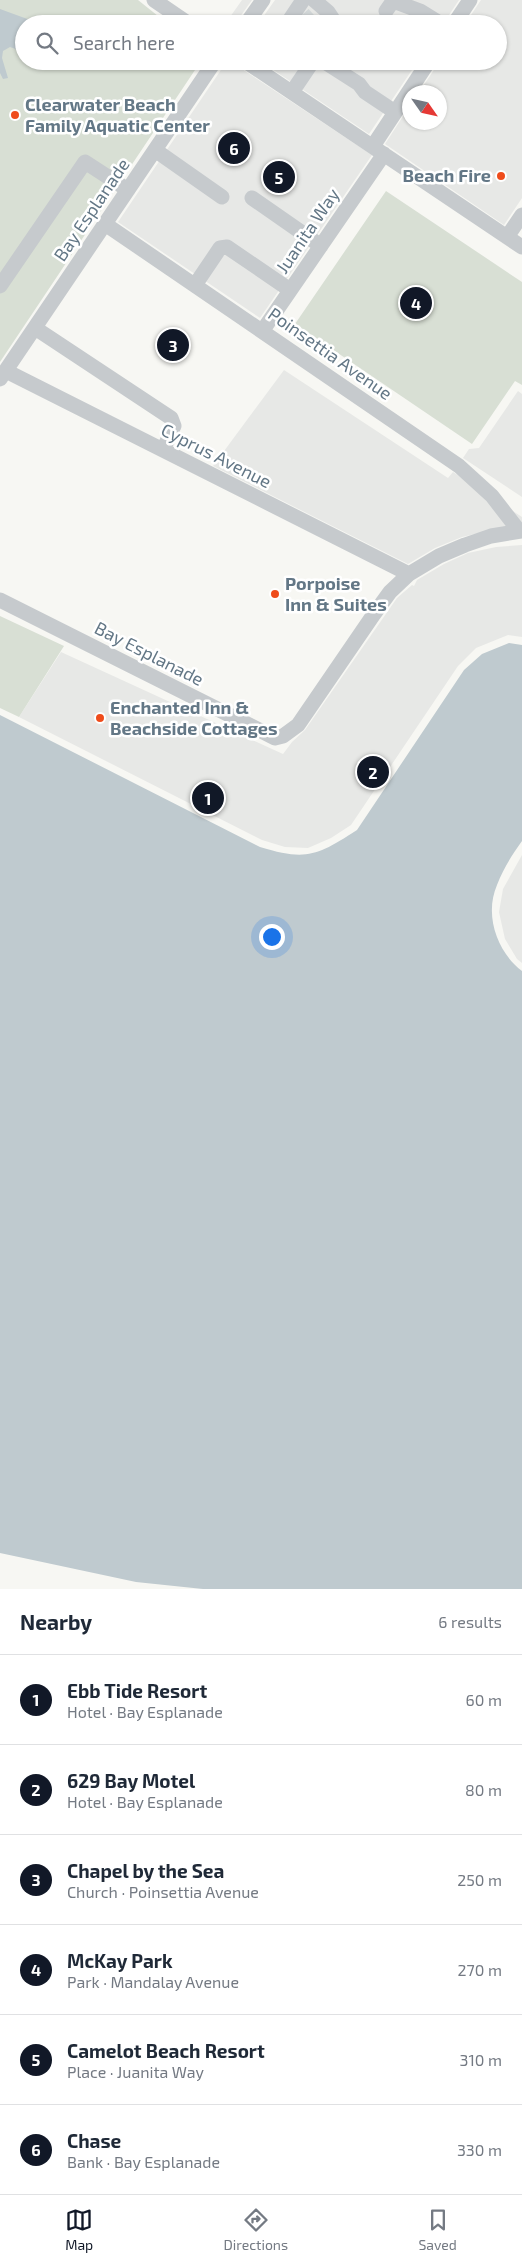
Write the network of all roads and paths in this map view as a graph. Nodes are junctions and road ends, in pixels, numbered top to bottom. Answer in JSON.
{"nodes":[{"id":1,"x":154,"y":0,"type":"edge"},
{"id":2,"x":263,"y":0,"type":"edge"},
{"id":3,"x":314,"y":0,"type":"edge"},
{"id":4,"x":470,"y":0,"type":"edge"},
{"id":5,"x":386,"y":11,"type":"dead end"},
{"id":6,"x":176,"y":15,"type":"edge"},
{"id":7,"x":252,"y":15,"type":"edge"},
{"id":8,"x":330,"y":15,"type":"edge"},
{"id":9,"x":426,"y":15,"type":"edge"},
{"id":10,"x":460,"y":15,"type":"edge"},
{"id":11,"x":209,"y":70,"type":"edge"},
{"id":12,"x":259,"y":70,"type":"edge"},
{"id":13,"x":307,"y":70,"type":"edge"},
{"id":14,"x":337,"y":70,"type":"edge"},
{"id":15,"x":423,"y":70,"type":"edge"},
{"id":16,"x":292,"y":92,"type":"junction"},
{"id":17,"x":395,"y":112,"type":"junction"},
{"id":18,"x":154,"y":150,"type":"junction"},
{"id":19,"x":378,"y":150,"type":"junction"},
{"id":20,"x":128,"y":190,"type":"junction"},
{"id":21,"x":222,"y":197,"type":"dead end"},
{"id":22,"x":252,"y":198,"type":"dead end"},
{"id":23,"x":522,"y":215,"type":"edge"},
{"id":24,"x":105,"y":224,"type":"junction"},
{"id":25,"x":507,"y":237,"type":"junction"},
{"id":26,"x":321,"y":246,"type":"junction"},
{"id":27,"x":522,"y":247,"type":"edge"},
{"id":28,"x":195,"y":285,"type":"junction"},
{"id":29,"x":0,"y":286,"type":"edge"},
{"id":30,"x":290,"y":290,"type":"junction"},
{"id":31,"x":35,"y":328,"type":"junction"},
{"id":32,"x":263,"y":330,"type":"junction"},
{"id":33,"x":3,"y":375,"type":"edge"},
{"id":34,"x":163,"y":450,"type":"junction"},
{"id":35,"x":520,"y":531,"type":"edge"},
{"id":36,"x":409,"y":574,"type":"junction"},
{"id":37,"x":0,"y":600,"type":"edge"}],
"edges":[{"from":1,"to":6,"type":"street"},
{"from":2,"to":7,"type":"street"},
{"from":3,"to":8,"type":"street"},
{"from":4,"to":10,"type":"street"},
{"from":5,"to":9,"type":"street"},
{"from":11,"to":18,"type":"street","name":"Bay Esplanade"},
{"from":12,"to":16,"type":"street"},
{"from":13,"to":16,"type":"street"},
{"from":14,"to":17,"type":"street"},
{"from":15,"to":17,"type":"street","name":"Juanita Way"},
{"from":16,"to":19,"type":"street"},
{"from":17,"to":19,"type":"street","name":"Juanita Way"},
{"from":18,"to":20,"type":"street","name":"Bay Esplanade"},
{"from":18,"to":21,"type":"street"},
{"from":19,"to":25,"type":"street"},
{"from":19,"to":26,"type":"street","name":"Juanita Way"},
{"from":20,"to":24,"type":"street","name":"Bay Esplanade"},
{"from":20,"to":29,"type":"street"},
{"from":22,"to":26,"type":"street"},
{"from":23,"to":25,"type":"street"},
{"from":24,"to":28,"type":"street","name":"Poinsettia Avenue"},
{"from":24,"to":31,"type":"street","name":"Bay Esplanade"},
{"from":25,"to":27,"type":"street"},
{"from":26,"to":30,"type":"street","name":"Juanita Way"},
{"from":28,"to":30,"type":"street"},
{"from":28,"to":32,"type":"street","name":"Poinsettia Avenue"},
{"from":30,"to":32,"type":"street","name":"Juanita Way"},
{"from":31,"to":33,"type":"street","name":"Bay Esplanade"},
{"from":31,"to":34,"type":"street"},
{"from":32,"to":35,"type":"street","name":"Poinsettia Avenue"},
{"from":33,"to":34,"type":"street","name":"Cyprus Avenue"},
{"from":34,"to":36,"type":"street","name":"Cyprus Avenue"},
{"from":35,"to":36,"type":"street","name":"Bay Esplanade"},
{"from":36,"to":37,"type":"street","name":"Bay Esplanade"}]}
